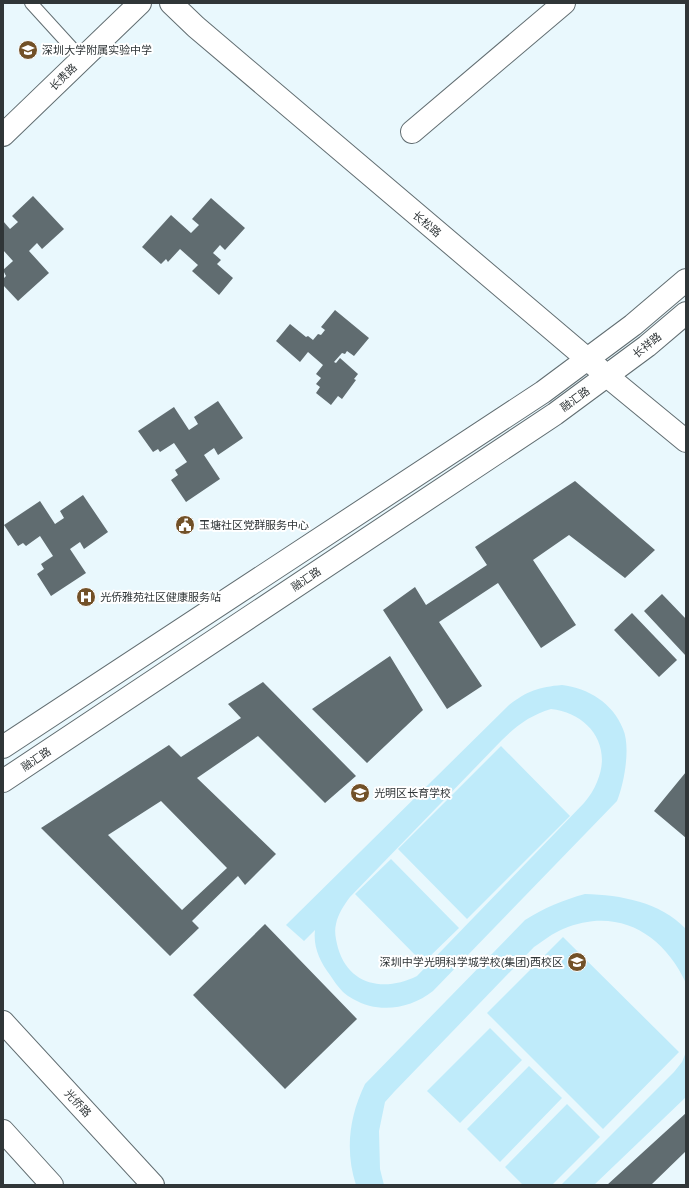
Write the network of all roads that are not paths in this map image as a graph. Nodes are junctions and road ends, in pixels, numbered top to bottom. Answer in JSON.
{"nodes":[{"id":1,"x":31,"y":3,"type":"edge"},
{"id":2,"x":140,"y":3,"type":"edge"},
{"id":3,"x":171,"y":3,"type":"edge"},
{"id":4,"x":564,"y":3,"type":"edge"},
{"id":5,"x":82,"y":59,"type":"junction"},
{"id":6,"x":412,"y":132,"type":"dead end"},
{"id":7,"x":3,"y":134,"type":"edge"},
{"id":8,"x":686,"y":280,"type":"edge"},
{"id":9,"x":686,"y":313,"type":"edge"},
{"id":10,"x":588,"y":359,"type":"junction"},
{"id":11,"x":607,"y":376,"type":"junction"},
{"id":12,"x":686,"y":441,"type":"edge"},
{"id":13,"x":3,"y":747,"type":"edge"},
{"id":14,"x":3,"y":781,"type":"edge"},
{"id":15,"x":3,"y":1022,"type":"edge"},
{"id":16,"x":3,"y":1131,"type":"edge"},
{"id":17,"x":52,"y":1185,"type":"edge"},
{"id":18,"x":153,"y":1185,"type":"edge"}],
"edges":[{"from":1,"to":5,"type":"lane"},
{"from":2,"to":5,"type":"street","name":"长贵路"},
{"from":3,"to":10,"type":"street","name":"长松路"},
{"from":4,"to":6,"type":"street"},
{"from":5,"to":7,"type":"street","name":"长贵路"},
{"from":8,"to":10,"type":"street"},
{"from":9,"to":11,"type":"street","name":"长祥路"},
{"from":10,"to":11,"type":"street","name":"长松路"},
{"from":10,"to":13,"type":"street"},
{"from":11,"to":12,"type":"street","name":"长松路"},
{"from":11,"to":14,"type":"street","name":"融汇路"},
{"from":15,"to":18,"type":"street","name":"光侨路"},
{"from":16,"to":17,"type":"street"}]}
